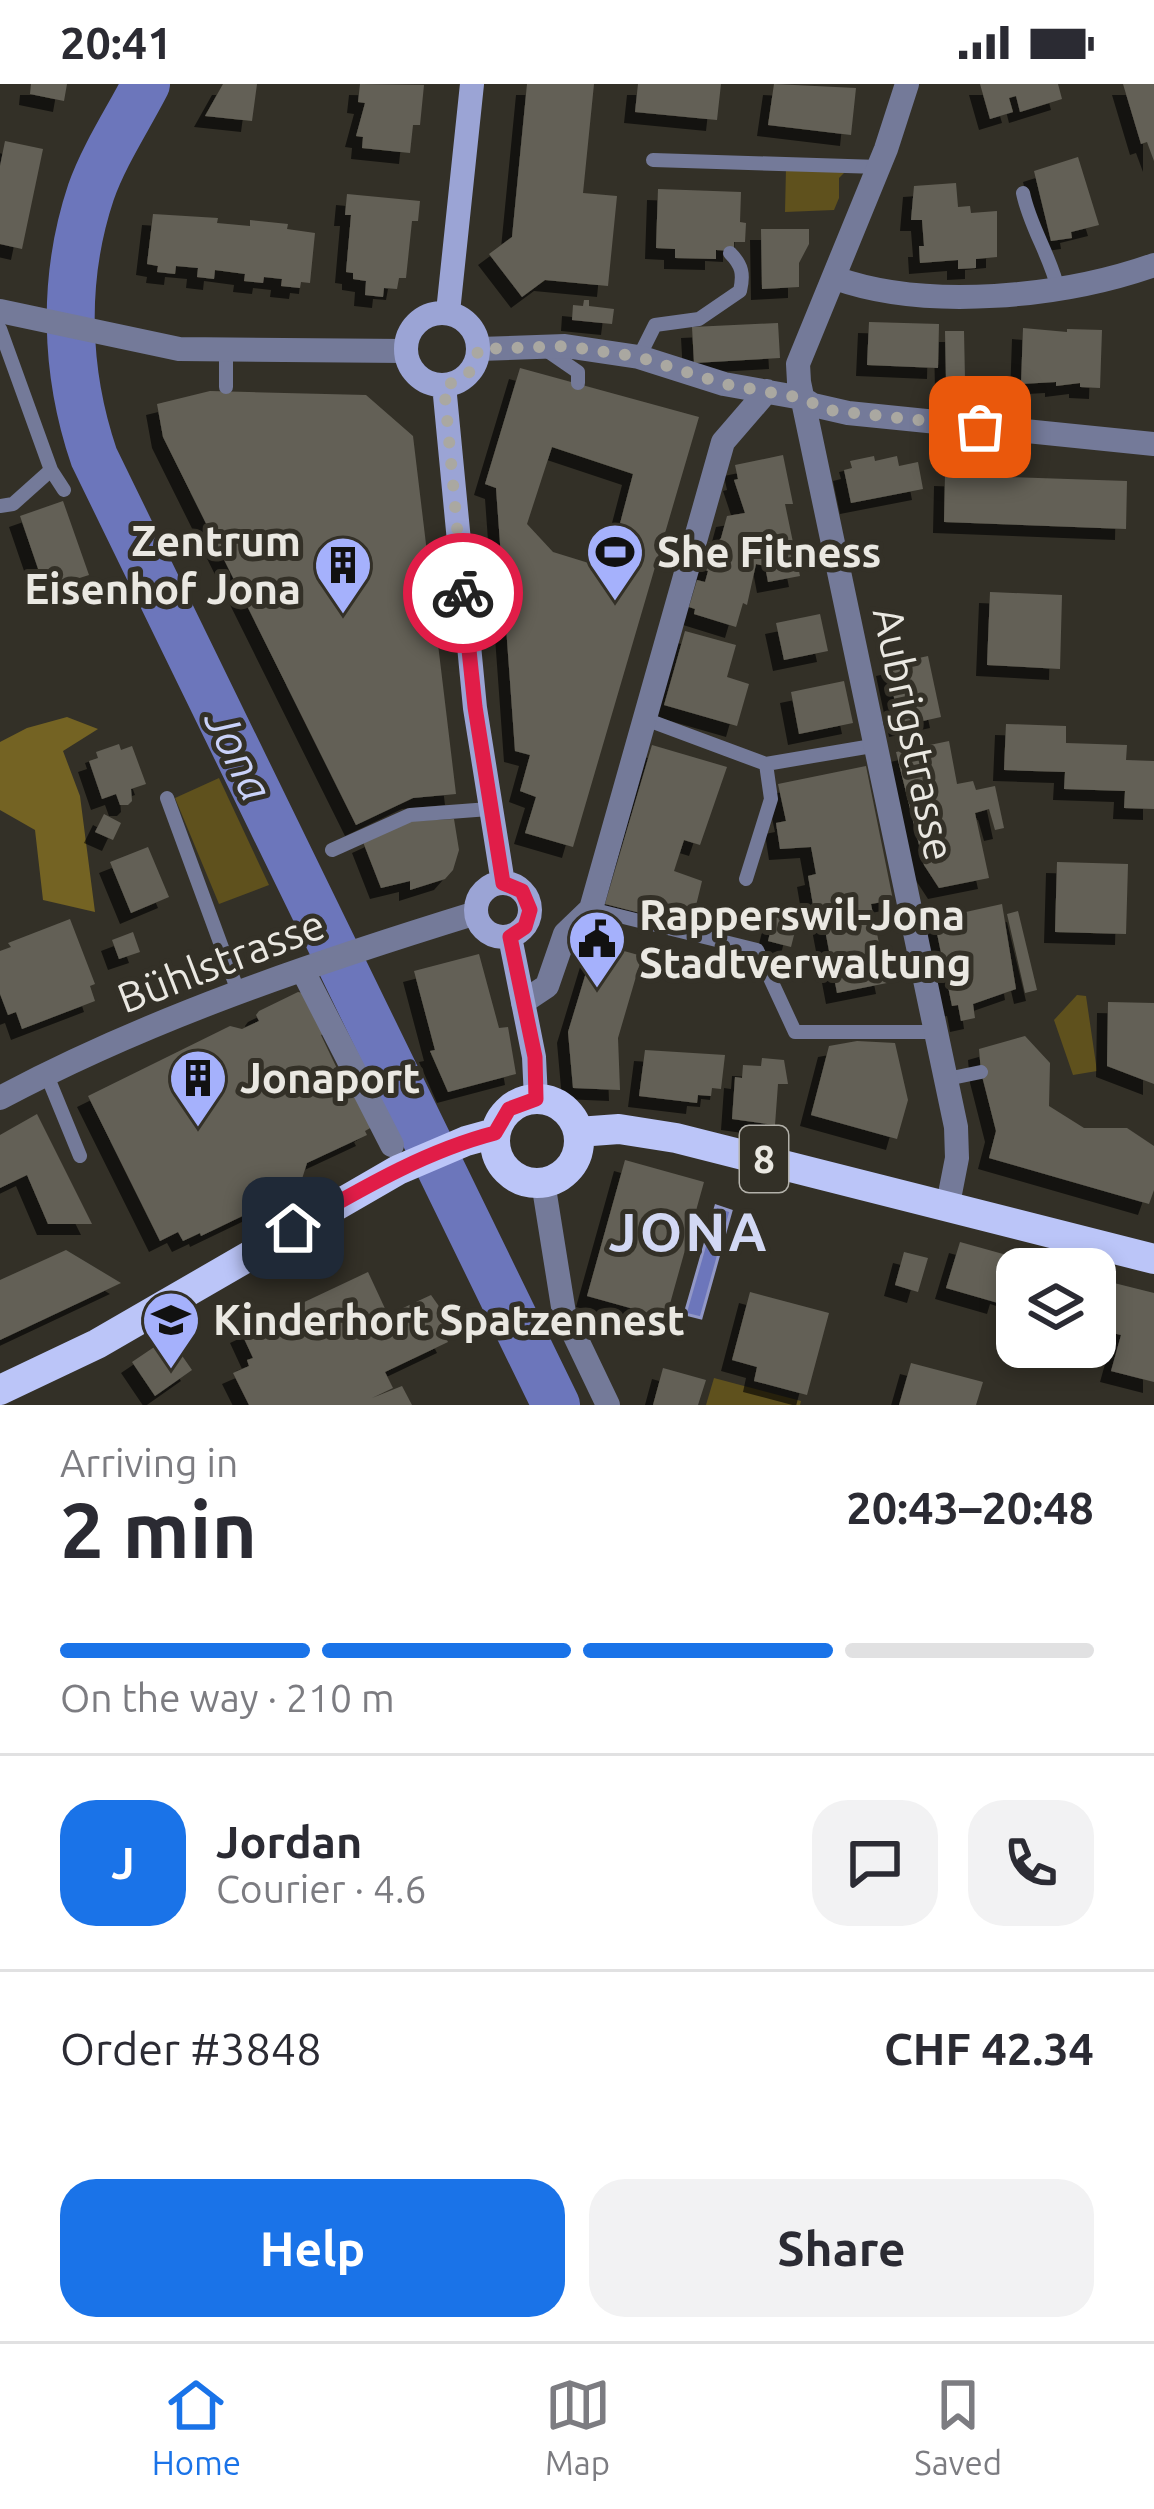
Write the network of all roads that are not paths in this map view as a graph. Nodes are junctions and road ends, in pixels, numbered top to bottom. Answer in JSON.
{"nodes":[{"id":1,"x":472,"y":84,"type":"edge"},
{"id":2,"x":908,"y":84,"type":"edge"},
{"id":3,"x":653,"y":160,"type":"dead end"},
{"id":4,"x":879,"y":167,"type":"junction"},
{"id":5,"x":1023,"y":193,"type":"dead end"},
{"id":6,"x":730,"y":253,"type":"dead end"},
{"id":7,"x":1154,"y":265,"type":"edge"},
{"id":8,"x":835,"y":278,"type":"junction"},
{"id":9,"x":1058,"y":289,"type":"junction"},
{"id":10,"x":0,"y":311,"type":"edge"},
{"id":11,"x":448,"y":312,"type":"junction"},
{"id":12,"x":0,"y":329,"type":"edge"},
{"id":13,"x":533,"y":346,"type":"junction"},
{"id":14,"x":478,"y":349,"type":"junction"},
{"id":15,"x":226,"y":350,"type":"junction"},
{"id":16,"x":405,"y":351,"type":"junction"},
{"id":17,"x":639,"y":357,"type":"junction"},
{"id":18,"x":578,"y":383,"type":"dead end"},
{"id":19,"x":444,"y":385,"type":"junction"},
{"id":20,"x":226,"y":387,"type":"dead end"},
{"id":21,"x":767,"y":392,"type":"junction"},
{"id":22,"x":802,"y":398,"type":"junction"},
{"id":23,"x":1154,"y":444,"type":"edge"},
{"id":24,"x":51,"y":470,"type":"junction"},
{"id":25,"x":64,"y":490,"type":"dead end"},
{"id":26,"x":0,"y":506,"type":"edge"},
{"id":27,"x":644,"y":719,"type":"junction"},
{"id":28,"x":878,"y":745,"type":"junction"},
{"id":29,"x":766,"y":764,"type":"junction"},
{"id":30,"x":167,"y":798,"type":"dead end"},
{"id":31,"x":489,"y":809,"type":"junction"},
{"id":32,"x":332,"y":850,"type":"dead end"},
{"id":33,"x":746,"y":879,"type":"dead end"},
{"id":34,"x":503,"y":883,"type":"junction"},
{"id":35,"x":591,"y":909,"type":"junction"},
{"id":36,"x":476,"y":913,"type":"junction"},
{"id":37,"x":510,"y":937,"type":"junction"},
{"id":38,"x":306,"y":970,"type":"junction"},
{"id":39,"x":239,"y":994,"type":"junction"},
{"id":40,"x":523,"y":1002,"type":"junction"},
{"id":41,"x":937,"y":1031,"type":"junction"},
{"id":42,"x":981,"y":1072,"type":"dead end"},
{"id":43,"x":46,"y":1073,"type":"junction"},
{"id":44,"x":947,"y":1079,"type":"junction"},
{"id":45,"x":0,"y":1098,"type":"edge"},
{"id":46,"x":536,"y":1099,"type":"junction"},
{"id":47,"x":578,"y":1132,"type":"junction"},
{"id":48,"x":481,"y":1137,"type":"junction"},
{"id":49,"x":80,"y":1156,"type":"dead end"},
{"id":50,"x":398,"y":1156,"type":"junction"},
{"id":51,"x":543,"y":1183,"type":"junction"},
{"id":52,"x":949,"y":1204,"type":"junction"},
{"id":53,"x":1153,"y":1255,"type":"edge"},
{"id":54,"x":0,"y":1390,"type":"edge"},
{"id":55,"x":608,"y":1405,"type":"edge"}],
"edges":[{"from":1,"to":11,"type":"street"},
{"from":2,"to":4,"type":"street","name":"Aubrigstrasse"},
{"from":3,"to":4,"type":"lane"},
{"from":4,"to":8,"type":"street","name":"Aubrigstrasse"},
{"from":5,"to":9,"type":"lane"},
{"from":6,"to":17,"type":"lane"},
{"from":7,"to":9,"type":"street"},
{"from":8,"to":9,"type":"street"},
{"from":8,"to":22,"type":"street","name":"Aubrigstrasse"},
{"from":10,"to":15,"type":"street"},
{"from":11,"to":14,"type":"street"},
{"from":11,"to":16,"type":"street"},
{"from":12,"to":24,"type":"lane"},
{"from":13,"to":14,"type":"street"},
{"from":13,"to":17,"type":"street"},
{"from":13,"to":18,"type":"lane"},
{"from":14,"to":19,"type":"street"},
{"from":15,"to":16,"type":"street"},
{"from":15,"to":20,"type":"lane"},
{"from":16,"to":19,"type":"street"},
{"from":17,"to":21,"type":"street"},
{"from":19,"to":31,"type":"street"},
{"from":21,"to":22,"type":"street"},
{"from":21,"to":27,"type":"street"},
{"from":22,"to":23,"type":"street"},
{"from":22,"to":28,"type":"street","name":"Aubrigstrasse"},
{"from":24,"to":25,"type":"lane"},
{"from":24,"to":26,"type":"lane"},
{"from":27,"to":29,"type":"lane"},
{"from":27,"to":35,"type":"street"},
{"from":28,"to":29,"type":"lane"},
{"from":28,"to":41,"type":"street","name":"Aubrigstrasse"},
{"from":29,"to":33,"type":"lane"},
{"from":30,"to":39,"type":"lane"},
{"from":31,"to":32,"type":"lane"},
{"from":31,"to":34,"type":"street"},
{"from":34,"to":36,"type":"street"},
{"from":34,"to":37,"type":"street"},
{"from":35,"to":40,"type":"street"},
{"from":35,"to":41,"type":"lane"},
{"from":36,"to":37,"type":"street"},
{"from":36,"to":38,"type":"street","name":"Bühlstrasse"},
{"from":37,"to":40,"type":"street"},
{"from":38,"to":39,"type":"street","name":"Bühlstrasse"},
{"from":38,"to":50,"type":"street"},
{"from":39,"to":43,"type":"street","name":"Bühlstrasse"},
{"from":40,"to":46,"type":"street"},
{"from":41,"to":44,"type":"street","name":"Aubrigstrasse"},
{"from":42,"to":44,"type":"lane"},
{"from":43,"to":45,"type":"street","name":"Bühlstrasse"},
{"from":43,"to":49,"type":"lane"},
{"from":44,"to":52,"type":"street","name":"Aubrigstrasse"},
{"from":46,"to":47,"type":"main road"},
{"from":46,"to":48,"type":"main road"},
{"from":47,"to":51,"type":"main road"},
{"from":47,"to":52,"type":"main road","number":"8"},
{"from":48,"to":50,"type":"main road"},
{"from":48,"to":51,"type":"main road"},
{"from":50,"to":54,"type":"main road"},
{"from":51,"to":55,"type":"street"},
{"from":52,"to":53,"type":"main road","number":"8"}]}
